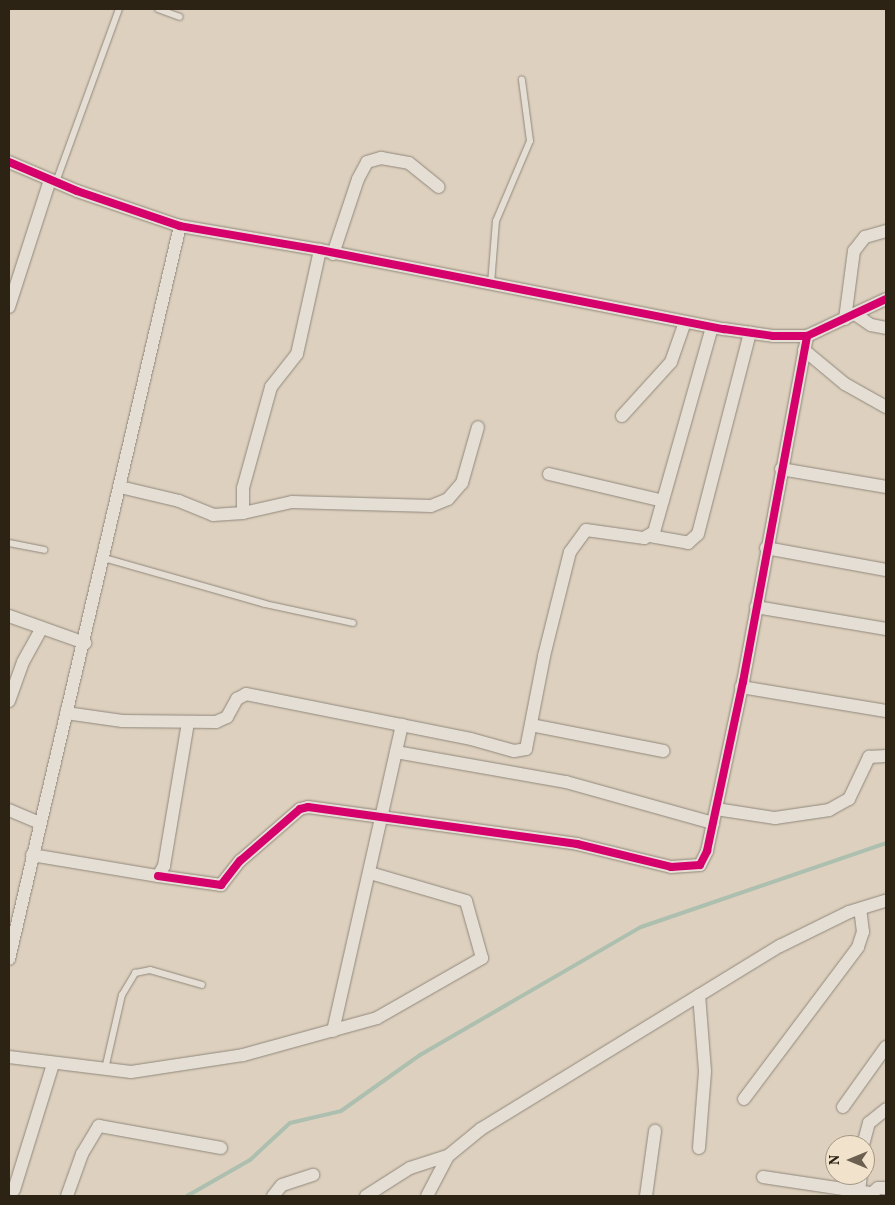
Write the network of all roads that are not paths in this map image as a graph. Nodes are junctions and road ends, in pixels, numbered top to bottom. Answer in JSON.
{"nodes":[{"id":1,"x":119,"y":9,"type":"edge"},
{"id":2,"x":158,"y":9,"type":"edge"},
{"id":3,"x":180,"y":17,"type":"dead end"},
{"id":4,"x":522,"y":80,"type":"dead end"},
{"id":5,"x":9,"y":162,"type":"edge"},
{"id":6,"x":53,"y":181,"type":"junction"},
{"id":7,"x":439,"y":186,"type":"dead end"},
{"id":8,"x":180,"y":226,"type":"junction"},
{"id":9,"x":886,"y":231,"type":"edge"},
{"id":10,"x":320,"y":250,"type":"junction"},
{"id":11,"x":333,"y":254,"type":"junction"},
{"id":12,"x":490,"y":284,"type":"junction"},
{"id":13,"x":886,"y":300,"type":"edge"},
{"id":14,"x":9,"y":307,"type":"edge"},
{"id":15,"x":850,"y":317,"type":"junction"},
{"id":16,"x":685,"y":322,"type":"junction"},
{"id":17,"x":712,"y":327,"type":"junction"},
{"id":18,"x":886,"y":328,"type":"edge"},
{"id":19,"x":750,"y":333,"type":"junction"},
{"id":20,"x":807,"y":336,"type":"junction"},
{"id":21,"x":804,"y":350,"type":"junction"},
{"id":22,"x":886,"y":407,"type":"edge"},
{"id":23,"x":622,"y":416,"type":"dead end"},
{"id":24,"x":478,"y":427,"type":"dead end"},
{"id":25,"x":781,"y":469,"type":"junction"},
{"id":26,"x":548,"y":474,"type":"dead end"},
{"id":27,"x":886,"y":487,"type":"edge"},
{"id":28,"x":120,"y":488,"type":"junction"},
{"id":29,"x":663,"y":501,"type":"junction"},
{"id":30,"x":243,"y":513,"type":"junction"},
{"id":31,"x":650,"y":536,"type":"junction"},
{"id":32,"x":9,"y":543,"type":"edge"},
{"id":33,"x":766,"y":548,"type":"junction"},
{"id":34,"x":44,"y":550,"type":"dead end"},
{"id":35,"x":104,"y":558,"type":"junction"},
{"id":36,"x":886,"y":570,"type":"edge"},
{"id":37,"x":756,"y":607,"type":"junction"},
{"id":38,"x":9,"y":616,"type":"edge"},
{"id":39,"x":353,"y":623,"type":"dead end"},
{"id":40,"x":42,"y":628,"type":"junction"},
{"id":41,"x":886,"y":629,"type":"edge"},
{"id":42,"x":85,"y":643,"type":"junction"},
{"id":43,"x":741,"y":687,"type":"junction"},
{"id":44,"x":9,"y":701,"type":"edge"},
{"id":45,"x":886,"y":711,"type":"edge"},
{"id":46,"x":66,"y":713,"type":"junction"},
{"id":47,"x":188,"y":722,"type":"junction"},
{"id":48,"x":402,"y":725,"type":"junction"},
{"id":49,"x":531,"y":725,"type":"junction"},
{"id":50,"x":663,"y":751,"type":"dead end"},
{"id":51,"x":396,"y":752,"type":"junction"},
{"id":52,"x":886,"y":756,"type":"edge"},
{"id":53,"x":9,"y":810,"type":"edge"},
{"id":54,"x":716,"y":810,"type":"junction"},
{"id":55,"x":380,"y":820,"type":"junction"},
{"id":56,"x":40,"y":823,"type":"junction"},
{"id":57,"x":713,"y":823,"type":"junction"},
{"id":58,"x":32,"y":855,"type":"junction"},
{"id":59,"x":370,"y":872,"type":"junction"},
{"id":60,"x":158,"y":876,"type":"junction"},
{"id":61,"x":886,"y":902,"type":"edge"},
{"id":62,"x":860,"y":909,"type":"junction"},
{"id":63,"x":9,"y":959,"type":"edge"},
{"id":64,"x":202,"y":985,"type":"dead end"},
{"id":65,"x":699,"y":994,"type":"junction"},
{"id":66,"x":333,"y":1031,"type":"junction"},
{"id":67,"x":886,"y":1047,"type":"edge"},
{"id":68,"x":9,"y":1058,"type":"edge"},
{"id":69,"x":53,"y":1064,"type":"junction"},
{"id":70,"x":105,"y":1070,"type":"junction"},
{"id":71,"x":744,"y":1099,"type":"dead end"},
{"id":72,"x":843,"y":1107,"type":"dead end"},
{"id":73,"x":886,"y":1109,"type":"edge"},
{"id":74,"x":655,"y":1131,"type":"dead end"},
{"id":75,"x":866,"y":1135,"type":"edge"},
{"id":76,"x":221,"y":1148,"type":"dead end"},
{"id":77,"x":699,"y":1148,"type":"dead end"},
{"id":78,"x":448,"y":1156,"type":"junction"},
{"id":79,"x":313,"y":1175,"type":"dead end"},
{"id":80,"x":763,"y":1177,"type":"dead end"},
{"id":81,"x":886,"y":1188,"type":"edge"},
{"id":82,"x":14,"y":1190,"type":"dead end"},
{"id":83,"x":866,"y":1193,"type":"edge"},
{"id":84,"x":67,"y":1196,"type":"edge"},
{"id":85,"x":273,"y":1196,"type":"edge"},
{"id":86,"x":366,"y":1196,"type":"edge"},
{"id":87,"x":427,"y":1196,"type":"edge"},
{"id":88,"x":646,"y":1196,"type":"edge"}],
"edges":[{"from":1,"to":6,"type":"lane"},
{"from":2,"to":3,"type":"lane"},
{"from":4,"to":12,"type":"lane"},
{"from":5,"to":6,"type":"street"},
{"from":6,"to":8,"type":"street"},
{"from":6,"to":14,"type":"street"},
{"from":7,"to":11,"type":"street"},
{"from":8,"to":10,"type":"street"},
{"from":8,"to":28,"type":"street"},
{"from":9,"to":15,"type":"street"},
{"from":10,"to":11,"type":"street"},
{"from":10,"to":30,"type":"street"},
{"from":11,"to":12,"type":"street"},
{"from":12,"to":16,"type":"street"},
{"from":13,"to":15,"type":"street"},
{"from":15,"to":18,"type":"street"},
{"from":15,"to":20,"type":"street"},
{"from":16,"to":17,"type":"street"},
{"from":16,"to":23,"type":"street"},
{"from":17,"to":19,"type":"street"},
{"from":17,"to":29,"type":"street"},
{"from":19,"to":20,"type":"street"},
{"from":19,"to":31,"type":"street"},
{"from":20,"to":21,"type":"street"},
{"from":21,"to":22,"type":"street"},
{"from":21,"to":25,"type":"street"},
{"from":24,"to":30,"type":"street"},
{"from":25,"to":27,"type":"street"},
{"from":25,"to":33,"type":"street"},
{"from":26,"to":29,"type":"street"},
{"from":28,"to":30,"type":"street"},
{"from":28,"to":35,"type":"street"},
{"from":29,"to":31,"type":"street"},
{"from":31,"to":49,"type":"street"},
{"from":32,"to":34,"type":"lane"},
{"from":33,"to":36,"type":"street"},
{"from":33,"to":37,"type":"street"},
{"from":35,"to":39,"type":"lane"},
{"from":35,"to":42,"type":"street"},
{"from":37,"to":41,"type":"street"},
{"from":37,"to":43,"type":"street"},
{"from":38,"to":40,"type":"street"},
{"from":40,"to":42,"type":"street"},
{"from":40,"to":44,"type":"street"},
{"from":42,"to":46,"type":"street"},
{"from":43,"to":45,"type":"street"},
{"from":43,"to":54,"type":"street"},
{"from":46,"to":47,"type":"street"},
{"from":46,"to":56,"type":"street"},
{"from":47,"to":48,"type":"street"},
{"from":47,"to":60,"type":"street"},
{"from":48,"to":49,"type":"street"},
{"from":48,"to":51,"type":"street"},
{"from":49,"to":50,"type":"street"},
{"from":51,"to":55,"type":"street"},
{"from":51,"to":57,"type":"street"},
{"from":52,"to":54,"type":"street"},
{"from":53,"to":56,"type":"street"},
{"from":54,"to":57,"type":"street"},
{"from":55,"to":57,"type":"street"},
{"from":55,"to":59,"type":"street"},
{"from":55,"to":60,"type":"street"},
{"from":56,"to":58,"type":"street"},
{"from":58,"to":60,"type":"street"},
{"from":58,"to":63,"type":"street"},
{"from":59,"to":66,"type":"street"},
{"from":59,"to":66,"type":"street"},
{"from":61,"to":62,"type":"street"},
{"from":62,"to":65,"type":"street"},
{"from":62,"to":71,"type":"street"},
{"from":64,"to":70,"type":"lane"},
{"from":65,"to":77,"type":"street"},
{"from":65,"to":78,"type":"street"},
{"from":66,"to":70,"type":"street"},
{"from":67,"to":72,"type":"street"},
{"from":68,"to":69,"type":"street"},
{"from":69,"to":70,"type":"street"},
{"from":69,"to":82,"type":"street"},
{"from":73,"to":75,"type":"street"},
{"from":74,"to":88,"type":"street"},
{"from":76,"to":84,"type":"street"},
{"from":78,"to":86,"type":"street"},
{"from":78,"to":87,"type":"street"},
{"from":79,"to":85,"type":"street"},
{"from":80,"to":83,"type":"street"},
{"from":81,"to":83,"type":"street"}]}
